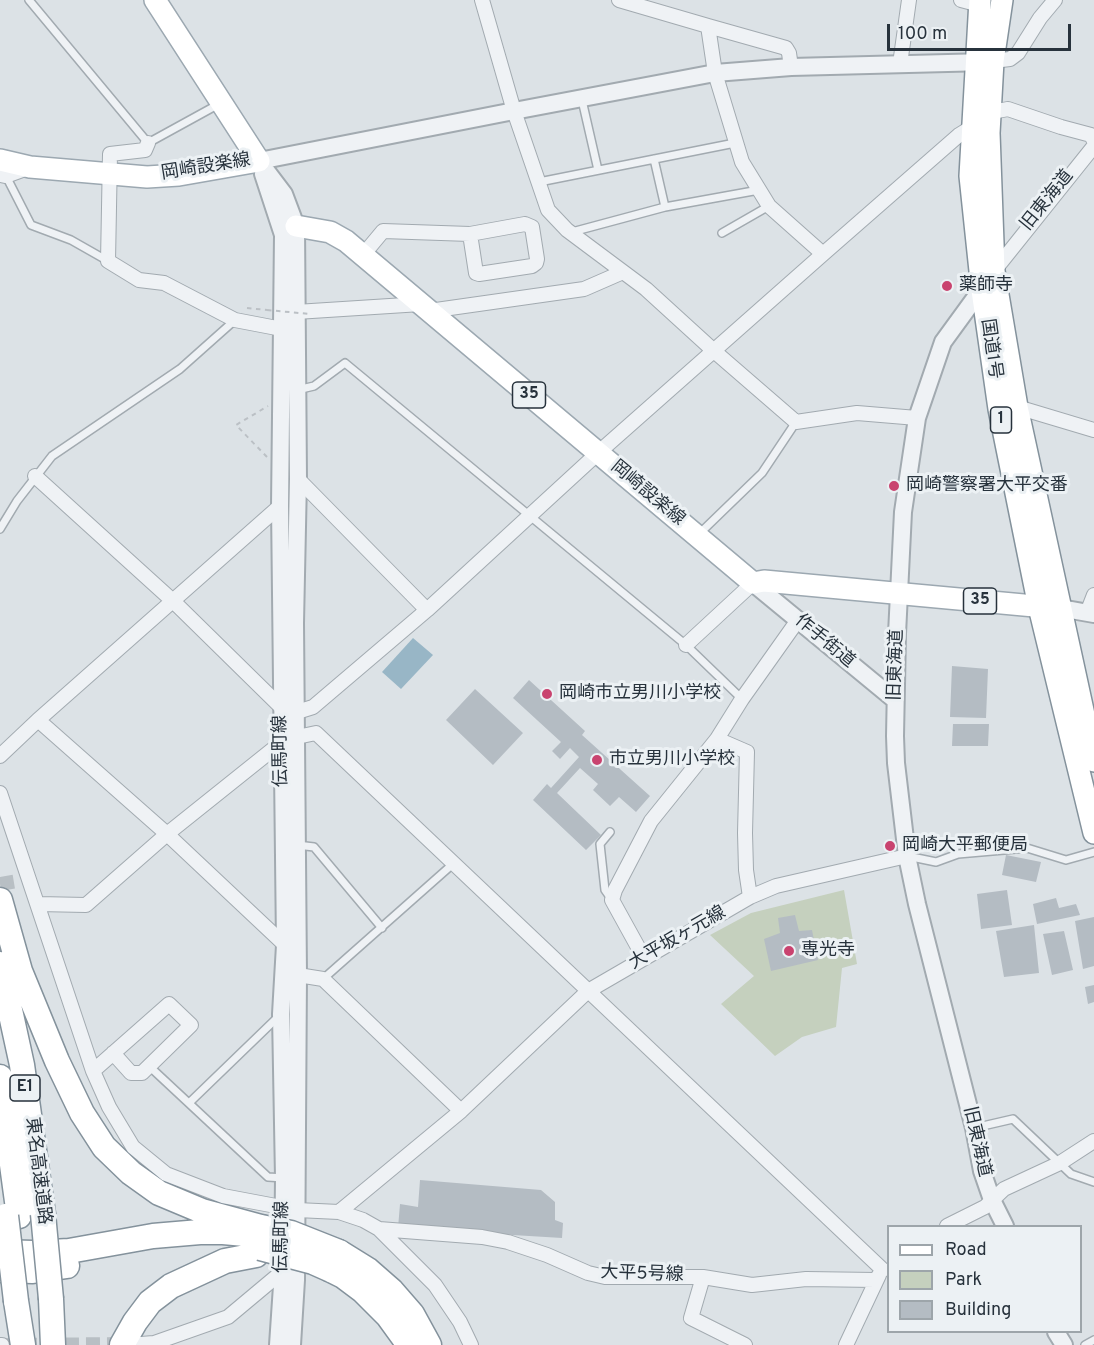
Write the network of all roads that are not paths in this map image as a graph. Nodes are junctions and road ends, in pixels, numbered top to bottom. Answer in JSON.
{"nodes":[{"id":1,"x":29,"y":0,"type":"edge"},
{"id":2,"x":155,"y":0,"type":"edge"},
{"id":3,"x":482,"y":0,"type":"edge"},
{"id":4,"x":619,"y":0,"type":"edge"},
{"id":5,"x":909,"y":0,"type":"edge"},
{"id":6,"x":1002,"y":0,"type":"edge"},
{"id":7,"x":1055,"y":0,"type":"edge"},
{"id":8,"x":974,"y":2,"type":"edge"},
{"id":9,"x":708,"y":26,"type":"junction"},
{"id":10,"x":985,"y":63,"type":"junction"},
{"id":11,"x":900,"y":64,"type":"junction"},
{"id":12,"x":790,"y":68,"type":"junction"},
{"id":13,"x":715,"y":73,"type":"junction"},
{"id":14,"x":581,"y":98,"type":"junction"},
{"id":15,"x":221,"y":103,"type":"junction"},
{"id":16,"x":514,"y":111,"type":"junction"},
{"id":17,"x":992,"y":112,"type":"junction"},
{"id":18,"x":972,"y":127,"type":"junction"},
{"id":19,"x":1094,"y":141,"type":"edge"},
{"id":20,"x":148,"y":143,"type":"junction"},
{"id":21,"x":735,"y":143,"type":"junction"},
{"id":22,"x":1094,"y":146,"type":"edge"},
{"id":23,"x":654,"y":159,"type":"junction"},
{"id":24,"x":259,"y":161,"type":"junction"},
{"id":25,"x":2,"y":170,"type":"edge"},
{"id":26,"x":598,"y":170,"type":"junction"},
{"id":27,"x":109,"y":174,"type":"junction"},
{"id":28,"x":539,"y":182,"type":"junction"},
{"id":29,"x":759,"y":190,"type":"junction"},
{"id":30,"x":769,"y":206,"type":"junction"},
{"id":31,"x":665,"y":207,"type":"junction"},
{"id":32,"x":296,"y":226,"type":"junction"},
{"id":33,"x":570,"y":232,"type":"junction"},
{"id":34,"x":722,"y":233,"type":"dead end"},
{"id":35,"x":470,"y":234,"type":"junction"},
{"id":36,"x":823,"y":254,"type":"junction"},
{"id":37,"x":363,"y":255,"type":"junction"},
{"id":38,"x":108,"y":261,"type":"junction"},
{"id":39,"x":994,"y":271,"type":"junction"},
{"id":40,"x":623,"y":272,"type":"junction"},
{"id":41,"x":982,"y":290,"type":"junction"},
{"id":42,"x":425,"y":308,"type":"junction"},
{"id":43,"x":303,"y":313,"type":"junction"},
{"id":44,"x":235,"y":320,"type":"junction"},
{"id":45,"x":282,"y":328,"type":"junction"},
{"id":46,"x":714,"y":351,"type":"junction"},
{"id":47,"x":289,"y":394,"type":"junction"},
{"id":48,"x":1017,"y":407,"type":"junction"},
{"id":49,"x":917,"y":418,"type":"junction"},
{"id":50,"x":796,"y":422,"type":"junction"},
{"id":51,"x":1094,"y":430,"type":"edge"},
{"id":52,"x":598,"y":453,"type":"junction"},
{"id":53,"x":35,"y":476,"type":"junction"},
{"id":54,"x":298,"y":479,"type":"junction"},
{"id":55,"x":280,"y":506,"type":"junction"},
{"id":56,"x":530,"y":517,"type":"junction"},
{"id":57,"x":0,"y":529,"type":"edge"},
{"id":58,"x":698,"y":536,"type":"junction"},
{"id":59,"x":753,"y":583,"type":"junction"},
{"id":60,"x":899,"y":593,"type":"junction"},
{"id":61,"x":1094,"y":595,"type":"edge"},
{"id":62,"x":174,"y":602,"type":"junction"},
{"id":63,"x":1049,"y":607,"type":"junction"},
{"id":64,"x":427,"y":610,"type":"junction"},
{"id":65,"x":1091,"y":614,"type":"edge"},
{"id":66,"x":798,"y":620,"type":"junction"},
{"id":67,"x":686,"y":645,"type":"junction"},
{"id":68,"x":742,"y":699,"type":"junction"},
{"id":69,"x":895,"y":700,"type":"junction"},
{"id":70,"x":289,"y":710,"type":"junction"},
{"id":71,"x":38,"y":720,"type":"junction"},
{"id":72,"x":717,"y":739,"type":"junction"},
{"id":73,"x":290,"y":740,"type":"junction"},
{"id":74,"x":0,"y":756,"type":"edge"},
{"id":75,"x":1094,"y":760,"type":"edge"},
{"id":76,"x":0,"y":792,"type":"edge"},
{"id":77,"x":610,"y":832,"type":"dead end"},
{"id":78,"x":1094,"y":833,"type":"edge"},
{"id":79,"x":167,"y":834,"type":"junction"},
{"id":80,"x":297,"y":845,"type":"junction"},
{"id":81,"x":1094,"y":852,"type":"edge"},
{"id":82,"x":908,"y":856,"type":"junction"},
{"id":83,"x":454,"y":863,"type":"junction"},
{"id":84,"x":750,"y":897,"type":"junction"},
{"id":85,"x":0,"y":900,"type":"edge"},
{"id":86,"x":612,"y":900,"type":"junction"},
{"id":87,"x":38,"y":904,"type":"junction"},
{"id":88,"x":382,"y":928,"type":"junction"},
{"id":89,"x":285,"y":945,"type":"junction"},
{"id":90,"x":644,"y":958,"type":"junction"},
{"id":91,"x":0,"y":964,"type":"edge"},
{"id":92,"x":298,"y":975,"type":"junction"},
{"id":93,"x":323,"y":979,"type":"junction"},
{"id":94,"x":588,"y":991,"type":"junction"},
{"id":95,"x":281,"y":1014,"type":"junction"},
{"id":96,"x":113,"y":1053,"type":"junction"},
{"id":97,"x":149,"y":1066,"type":"junction"},
{"id":98,"x":93,"y":1071,"type":"junction"},
{"id":99,"x":0,"y":1077,"type":"edge"},
{"id":100,"x":189,"y":1103,"type":"junction"},
{"id":101,"x":461,"y":1111,"type":"junction"},
{"id":102,"x":974,"y":1128,"type":"junction"},
{"id":103,"x":1094,"y":1141,"type":"edge"},
{"id":104,"x":1060,"y":1163,"type":"junction"},
{"id":105,"x":0,"y":1171,"type":"edge"},
{"id":106,"x":284,"y":1178,"type":"junction"},
{"id":107,"x":1094,"y":1182,"type":"edge"},
{"id":108,"x":992,"y":1200,"type":"junction"},
{"id":109,"x":290,"y":1208,"type":"junction"},
{"id":110,"x":339,"y":1212,"type":"junction"},
{"id":111,"x":13,"y":1216,"type":"junction"},
{"id":112,"x":951,"y":1225,"type":"edge"},
{"id":113,"x":1004,"y":1225,"type":"edge"},
{"id":114,"x":379,"y":1229,"type":"junction"},
{"id":115,"x":260,"y":1242,"type":"junction"},
{"id":116,"x":0,"y":1252,"type":"edge"},
{"id":117,"x":335,"y":1261,"type":"junction"},
{"id":118,"x":290,"y":1269,"type":"junction"},
{"id":119,"x":0,"y":1270,"type":"edge"},
{"id":120,"x":882,"y":1272,"type":"edge"},
{"id":121,"x":703,"y":1277,"type":"junction"},
{"id":122,"x":32,"y":1300,"type":"junction"},
{"id":123,"x":1094,"y":1340,"type":"edge"},
{"id":124,"x":143,"y":1344,"type":"edge"},
{"id":125,"x":23,"y":1345,"type":"edge"},
{"id":126,"x":30,"y":1345,"type":"edge"},
{"id":127,"x":53,"y":1345,"type":"edge"},
{"id":128,"x":278,"y":1345,"type":"edge"},
{"id":129,"x":292,"y":1345,"type":"edge"},
{"id":130,"x":409,"y":1345,"type":"edge"},
{"id":131,"x":429,"y":1345,"type":"edge"},
{"id":132,"x":471,"y":1345,"type":"edge"},
{"id":133,"x":746,"y":1345,"type":"edge"},
{"id":134,"x":846,"y":1345,"type":"edge"},
{"id":135,"x":1085,"y":1345,"type":"edge"}],
"edges":[{"from":1,"to":20,"type":"lane"},
{"from":2,"to":15,"type":"main road","name":"岡崎設楽線"},
{"from":3,"to":16,"type":"street"},
{"from":4,"to":9,"type":"street"},
{"from":5,"to":11,"type":"street"},
{"from":6,"to":10,"type":"main road","name":"国道1号","number":"1"},
{"from":7,"to":10,"type":"street"},
{"from":8,"to":10,"type":"main road","name":"国道1号","number":"1"},
{"from":9,"to":12,"type":"street"},
{"from":9,"to":13,"type":"street"},
{"from":10,"to":11,"type":"street"},
{"from":10,"to":17,"type":"main road","name":"国道1号","number":"1"},
{"from":10,"to":18,"type":"main road","name":"国道1号","number":"1"},
{"from":11,"to":12,"type":"street"},
{"from":12,"to":13,"type":"street"},
{"from":13,"to":14,"type":"street"},
{"from":13,"to":21,"type":"street"},
{"from":14,"to":16,"type":"street"},
{"from":14,"to":26,"type":"lane"},
{"from":15,"to":20,"type":"lane"},
{"from":15,"to":24,"type":"main road","name":"岡崎設楽線"},
{"from":16,"to":24,"type":"street"},
{"from":16,"to":28,"type":"street"},
{"from":17,"to":19,"type":"street"},
{"from":17,"to":39,"type":"main road","name":"国道1号","number":"1"},
{"from":18,"to":36,"type":"street"},
{"from":18,"to":41,"type":"main road","name":"国道1号","number":"1"},
{"from":20,"to":27,"type":"street"},
{"from":21,"to":23,"type":"lane"},
{"from":21,"to":29,"type":"street"},
{"from":22,"to":39,"type":"street","name":"旧東海道"},
{"from":23,"to":26,"type":"lane"},
{"from":23,"to":31,"type":"lane"},
{"from":24,"to":27,"type":"main road","name":"岡崎設楽線"},
{"from":24,"to":32,"type":"street"},
{"from":24,"to":45,"type":"street","name":"伝馬町線"},
{"from":25,"to":27,"type":"main road","name":"岡崎設楽線"},
{"from":25,"to":38,"type":"lane"},
{"from":26,"to":28,"type":"lane"},
{"from":27,"to":38,"type":"street"},
{"from":28,"to":33,"type":"street"},
{"from":29,"to":30,"type":"street"},
{"from":29,"to":31,"type":"lane"},
{"from":30,"to":34,"type":"lane"},
{"from":30,"to":36,"type":"street"},
{"from":31,"to":33,"type":"lane"},
{"from":32,"to":37,"type":"main road","name":"岡崎設楽線","number":"35"},
{"from":32,"to":43,"type":"street","name":"伝馬町線"},
{"from":33,"to":40,"type":"street"},
{"from":35,"to":35,"type":"street"},
{"from":35,"to":37,"type":"street"},
{"from":36,"to":46,"type":"street"},
{"from":37,"to":42,"type":"main road","name":"岡崎設楽線","number":"35"},
{"from":38,"to":44,"type":"street"},
{"from":39,"to":41,"type":"street","name":"旧東海道"},
{"from":39,"to":48,"type":"main road","name":"国道1号","number":"1"},
{"from":40,"to":42,"type":"street"},
{"from":40,"to":46,"type":"street"},
{"from":41,"to":49,"type":"street","name":"旧東海道"},
{"from":41,"to":63,"type":"main road","name":"国道1号","number":"1"},
{"from":42,"to":43,"type":"street"},
{"from":42,"to":52,"type":"main road","name":"岡崎設楽線","number":"35"},
{"from":43,"to":47,"type":"street","name":"伝馬町線"},
{"from":44,"to":45,"type":"street"},
{"from":44,"to":53,"type":"lane"},
{"from":45,"to":47,"type":"street","name":"伝馬町線"},
{"from":46,"to":50,"type":"street"},
{"from":46,"to":52,"type":"street"},
{"from":47,"to":54,"type":"street","name":"伝馬町線"},
{"from":47,"to":55,"type":"street","name":"伝馬町線"},
{"from":47,"to":56,"type":"lane"},
{"from":48,"to":51,"type":"street"},
{"from":48,"to":63,"type":"main road","name":"国道1号","number":"1"},
{"from":49,"to":50,"type":"street"},
{"from":49,"to":60,"type":"street","name":"旧東海道"},
{"from":50,"to":58,"type":"lane"},
{"from":52,"to":56,"type":"street"},
{"from":52,"to":58,"type":"main road","name":"岡崎設楽線","number":"35"},
{"from":53,"to":57,"type":"lane"},
{"from":53,"to":62,"type":"street"},
{"from":54,"to":64,"type":"street"},
{"from":54,"to":70,"type":"street","name":"伝馬町線"},
{"from":55,"to":62,"type":"street"},
{"from":55,"to":70,"type":"street","name":"伝馬町線"},
{"from":56,"to":64,"type":"street"},
{"from":56,"to":67,"type":"lane"},
{"from":58,"to":59,"type":"main road","name":"岡崎設楽線","number":"35"},
{"from":59,"to":60,"type":"main road","number":"35"},
{"from":59,"to":66,"type":"street","name":"作手街道"},
{"from":59,"to":67,"type":"street"},
{"from":60,"to":63,"type":"main road","number":"35"},
{"from":60,"to":69,"type":"street","name":"旧東海道"},
{"from":61,"to":65,"type":"street"},
{"from":62,"to":70,"type":"street"},
{"from":62,"to":71,"type":"street"},
{"from":63,"to":65,"type":"street"},
{"from":63,"to":75,"type":"main road","name":"国道1号","number":"1"},
{"from":63,"to":78,"type":"main road","name":"国道1号","number":"1"},
{"from":64,"to":70,"type":"street"},
{"from":66,"to":68,"type":"street"},
{"from":66,"to":69,"type":"street","name":"作手街道"},
{"from":67,"to":68,"type":"lane"},
{"from":68,"to":72,"type":"street"},
{"from":69,"to":82,"type":"street","name":"旧東海道"},
{"from":70,"to":73,"type":"street","name":"伝馬町線"},
{"from":71,"to":74,"type":"street"},
{"from":71,"to":79,"type":"street"},
{"from":72,"to":84,"type":"street"},
{"from":72,"to":86,"type":"street"},
{"from":73,"to":79,"type":"street"},
{"from":73,"to":80,"type":"street","name":"伝馬町線"},
{"from":73,"to":83,"type":"street"},
{"from":73,"to":89,"type":"street","name":"伝馬町線"},
{"from":76,"to":87,"type":"street"},
{"from":77,"to":86,"type":"lane"},
{"from":79,"to":87,"type":"street"},
{"from":79,"to":89,"type":"street"},
{"from":80,"to":88,"type":"lane"},
{"from":80,"to":92,"type":"street","name":"伝馬町線"},
{"from":81,"to":82,"type":"lane","name":"大平坂ヶ元線"},
{"from":82,"to":84,"type":"street","name":"大平坂ヶ元線"},
{"from":82,"to":102,"type":"street","name":"旧東海道"},
{"from":83,"to":88,"type":"lane"},
{"from":83,"to":94,"type":"street"},
{"from":84,"to":90,"type":"street","name":"大平坂ヶ元線"},
{"from":85,"to":115,"type":"highway"},
{"from":86,"to":90,"type":"street"},
{"from":87,"to":98,"type":"street"},
{"from":88,"to":93,"type":"lane"},
{"from":89,"to":95,"type":"street","name":"伝馬町線"},
{"from":90,"to":94,"type":"street","name":"大平坂ヶ元線"},
{"from":91,"to":122,"type":"highway","name":"東名高速道路","number":"E1","bridge":true},
{"from":92,"to":93,"type":"street"},
{"from":92,"to":109,"type":"street","name":"伝馬町線"},
{"from":93,"to":101,"type":"street"},
{"from":94,"to":101,"type":"street","name":"大平坂ヶ元線"},
{"from":94,"to":120,"type":"street"},
{"from":95,"to":100,"type":"lane"},
{"from":95,"to":106,"type":"street","name":"伝馬町線"},
{"from":96,"to":97,"type":"street"},
{"from":96,"to":97,"type":"street"},
{"from":96,"to":98,"type":"street"},
{"from":97,"to":100,"type":"lane"},
{"from":98,"to":109,"type":"street"},
{"from":99,"to":111,"type":"highway","name":"東名高速道路","number":"E1"},
{"from":100,"to":106,"type":"lane"},
{"from":101,"to":110,"type":"street","name":"大平坂ヶ元線"},
{"from":102,"to":104,"type":"lane"},
{"from":102,"to":108,"type":"street","name":"旧東海道"},
{"from":103,"to":104,"type":"street"},
{"from":104,"to":107,"type":"lane"},
{"from":104,"to":108,"type":"street"},
{"from":105,"to":111,"type":"highway"},
{"from":106,"to":109,"type":"street","name":"伝馬町線"},
{"from":108,"to":112,"type":"street"},
{"from":108,"to":113,"type":"street","name":"旧東海道"},
{"from":109,"to":110,"type":"street"},
{"from":109,"to":118,"type":"street"},
{"from":110,"to":114,"type":"street"},
{"from":111,"to":122,"type":"highway","name":"東名高速道路"},
{"from":114,"to":121,"type":"street","name":"大平5号線"},
{"from":114,"to":132,"type":"street"},
{"from":115,"to":116,"type":"highway"},
{"from":115,"to":117,"type":"highway","bridge":true},
{"from":115,"to":118,"type":"highway","bridge":true},
{"from":115,"to":119,"type":"highway"},
{"from":115,"to":124,"type":"highway"},
{"from":117,"to":118,"type":"highway","bridge":true},
{"from":117,"to":130,"type":"highway"},
{"from":117,"to":131,"type":"highway"},
{"from":118,"to":124,"type":"street"},
{"from":118,"to":128,"type":"street","name":"伝馬町線"},
{"from":118,"to":129,"type":"street","name":"伝馬町線"},
{"from":120,"to":121,"type":"street","name":"大平5号線"},
{"from":120,"to":134,"type":"street"},
{"from":121,"to":133,"type":"street"},
{"from":122,"to":125,"type":"highway"},
{"from":122,"to":126,"type":"highway","name":"東名高速道路"},
{"from":122,"to":127,"type":"highway","name":"東名高速道路"},
{"from":123,"to":135,"type":"lane"}]}
